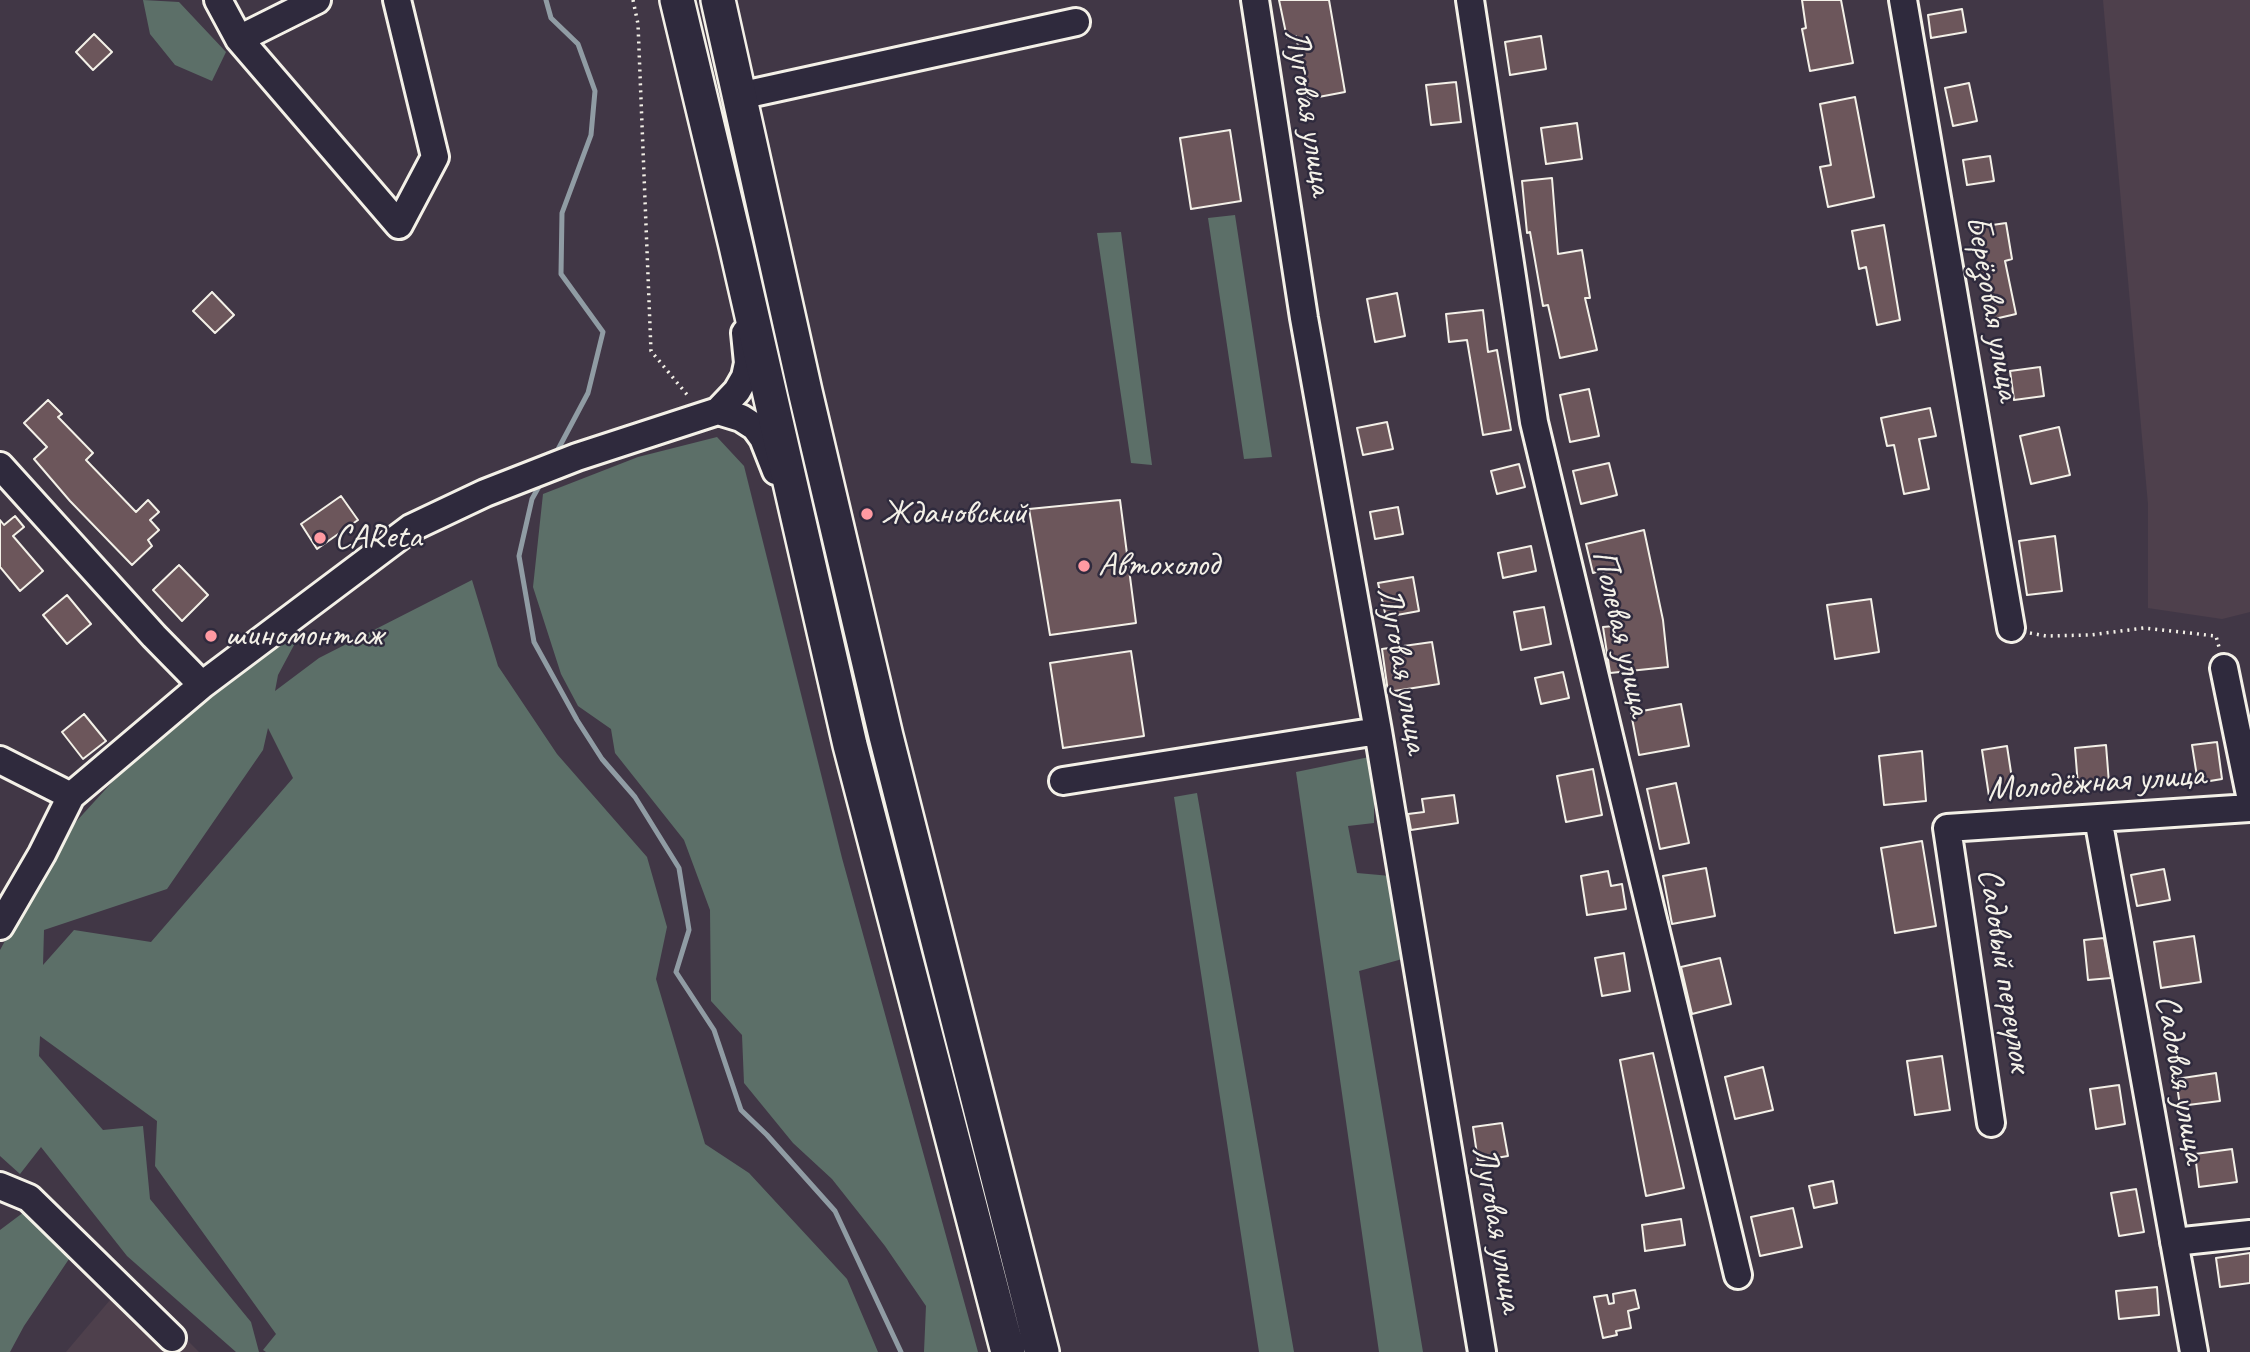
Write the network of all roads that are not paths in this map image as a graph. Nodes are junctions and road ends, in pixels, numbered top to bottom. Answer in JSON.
{"nodes":[{"id":1,"x":218,"y":0,"type":"edge"},
{"id":2,"x":317,"y":0,"type":"edge"},
{"id":3,"x":397,"y":0,"type":"edge"},
{"id":4,"x":677,"y":0,"type":"edge"},
{"id":5,"x":718,"y":0,"type":"edge"},
{"id":6,"x":1255,"y":0,"type":"edge"},
{"id":7,"x":1470,"y":0,"type":"edge"},
{"id":8,"x":1903,"y":0,"type":"edge"},
{"id":9,"x":1076,"y":22,"type":"dead end"},
{"id":10,"x":239,"y":39,"type":"junction"},
{"id":11,"x":739,"y":96,"type":"junction"},
{"id":12,"x":736,"y":246,"type":"junction"},
{"id":13,"x":711,"y":414,"type":"junction"},
{"id":14,"x":0,"y":466,"type":"edge"},
{"id":15,"x":802,"y":538,"type":"junction"},
{"id":16,"x":2011,"y":628,"type":"road end"},
{"id":17,"x":2224,"y":668,"type":"road end"},
{"id":18,"x":202,"y":685,"type":"junction"},
{"id":19,"x":1378,"y":732,"type":"junction"},
{"id":20,"x":0,"y":760,"type":"edge"},
{"id":21,"x":1063,"y":781,"type":"dead end"},
{"id":22,"x":2250,"y":795,"type":"edge"},
{"id":23,"x":71,"y":796,"type":"junction"},
{"id":24,"x":2250,"y":808,"type":"edge"},
{"id":25,"x":2098,"y":817,"type":"junction"},
{"id":26,"x":1947,"y":828,"type":"joint"},
{"id":27,"x":0,"y":926,"type":"edge"},
{"id":28,"x":1991,"y":1123,"type":"dead end"},
{"id":29,"x":0,"y":1186,"type":"edge"},
{"id":30,"x":2250,"y":1234,"type":"edge"},
{"id":31,"x":2174,"y":1242,"type":"junction"},
{"id":32,"x":1738,"y":1275,"type":"dead end"},
{"id":33,"x":172,"y":1338,"type":"dead end"},
{"id":34,"x":1007,"y":1352,"type":"edge"},
{"id":35,"x":1042,"y":1352,"type":"edge"},
{"id":36,"x":1482,"y":1352,"type":"edge"},
{"id":37,"x":2194,"y":1352,"type":"edge"}],
"edges":[{"from":1,"to":10,"type":"street"},
{"from":2,"to":10,"type":"street"},
{"from":3,"to":10,"type":"street"},
{"from":4,"to":12,"type":"main road"},
{"from":5,"to":11,"type":"main road"},
{"from":6,"to":19,"type":"street","name":"Луговая улица"},
{"from":7,"to":32,"type":"street","name":"Полевая улица"},
{"from":8,"to":16,"type":"street","name":"Берёзовая улица"},
{"from":9,"to":11,"type":"street"},
{"from":11,"to":35,"type":"main road"},
{"from":12,"to":13,"type":"street"},
{"from":12,"to":15,"type":"main road"},
{"from":13,"to":15,"type":"street"},
{"from":13,"to":18,"type":"street"},
{"from":14,"to":18,"type":"street"},
{"from":15,"to":34,"type":"main road"},
{"from":17,"to":22,"type":"street"},
{"from":18,"to":23,"type":"street"},
{"from":19,"to":21,"type":"street"},
{"from":19,"to":36,"type":"street","name":"Луговая улица"},
{"from":20,"to":23,"type":"street"},
{"from":23,"to":27,"type":"street"},
{"from":24,"to":25,"type":"street","name":"Молодёжная улица"},
{"from":25,"to":26,"type":"street","name":"Молодёжная улица"},
{"from":25,"to":31,"type":"street","name":"Садовая улица"},
{"from":26,"to":28,"type":"street","name":"Садовый переулок"},
{"from":29,"to":33,"type":"street"},
{"from":30,"to":31,"type":"street"},
{"from":31,"to":37,"type":"street","name":"Садовая улица"}]}
